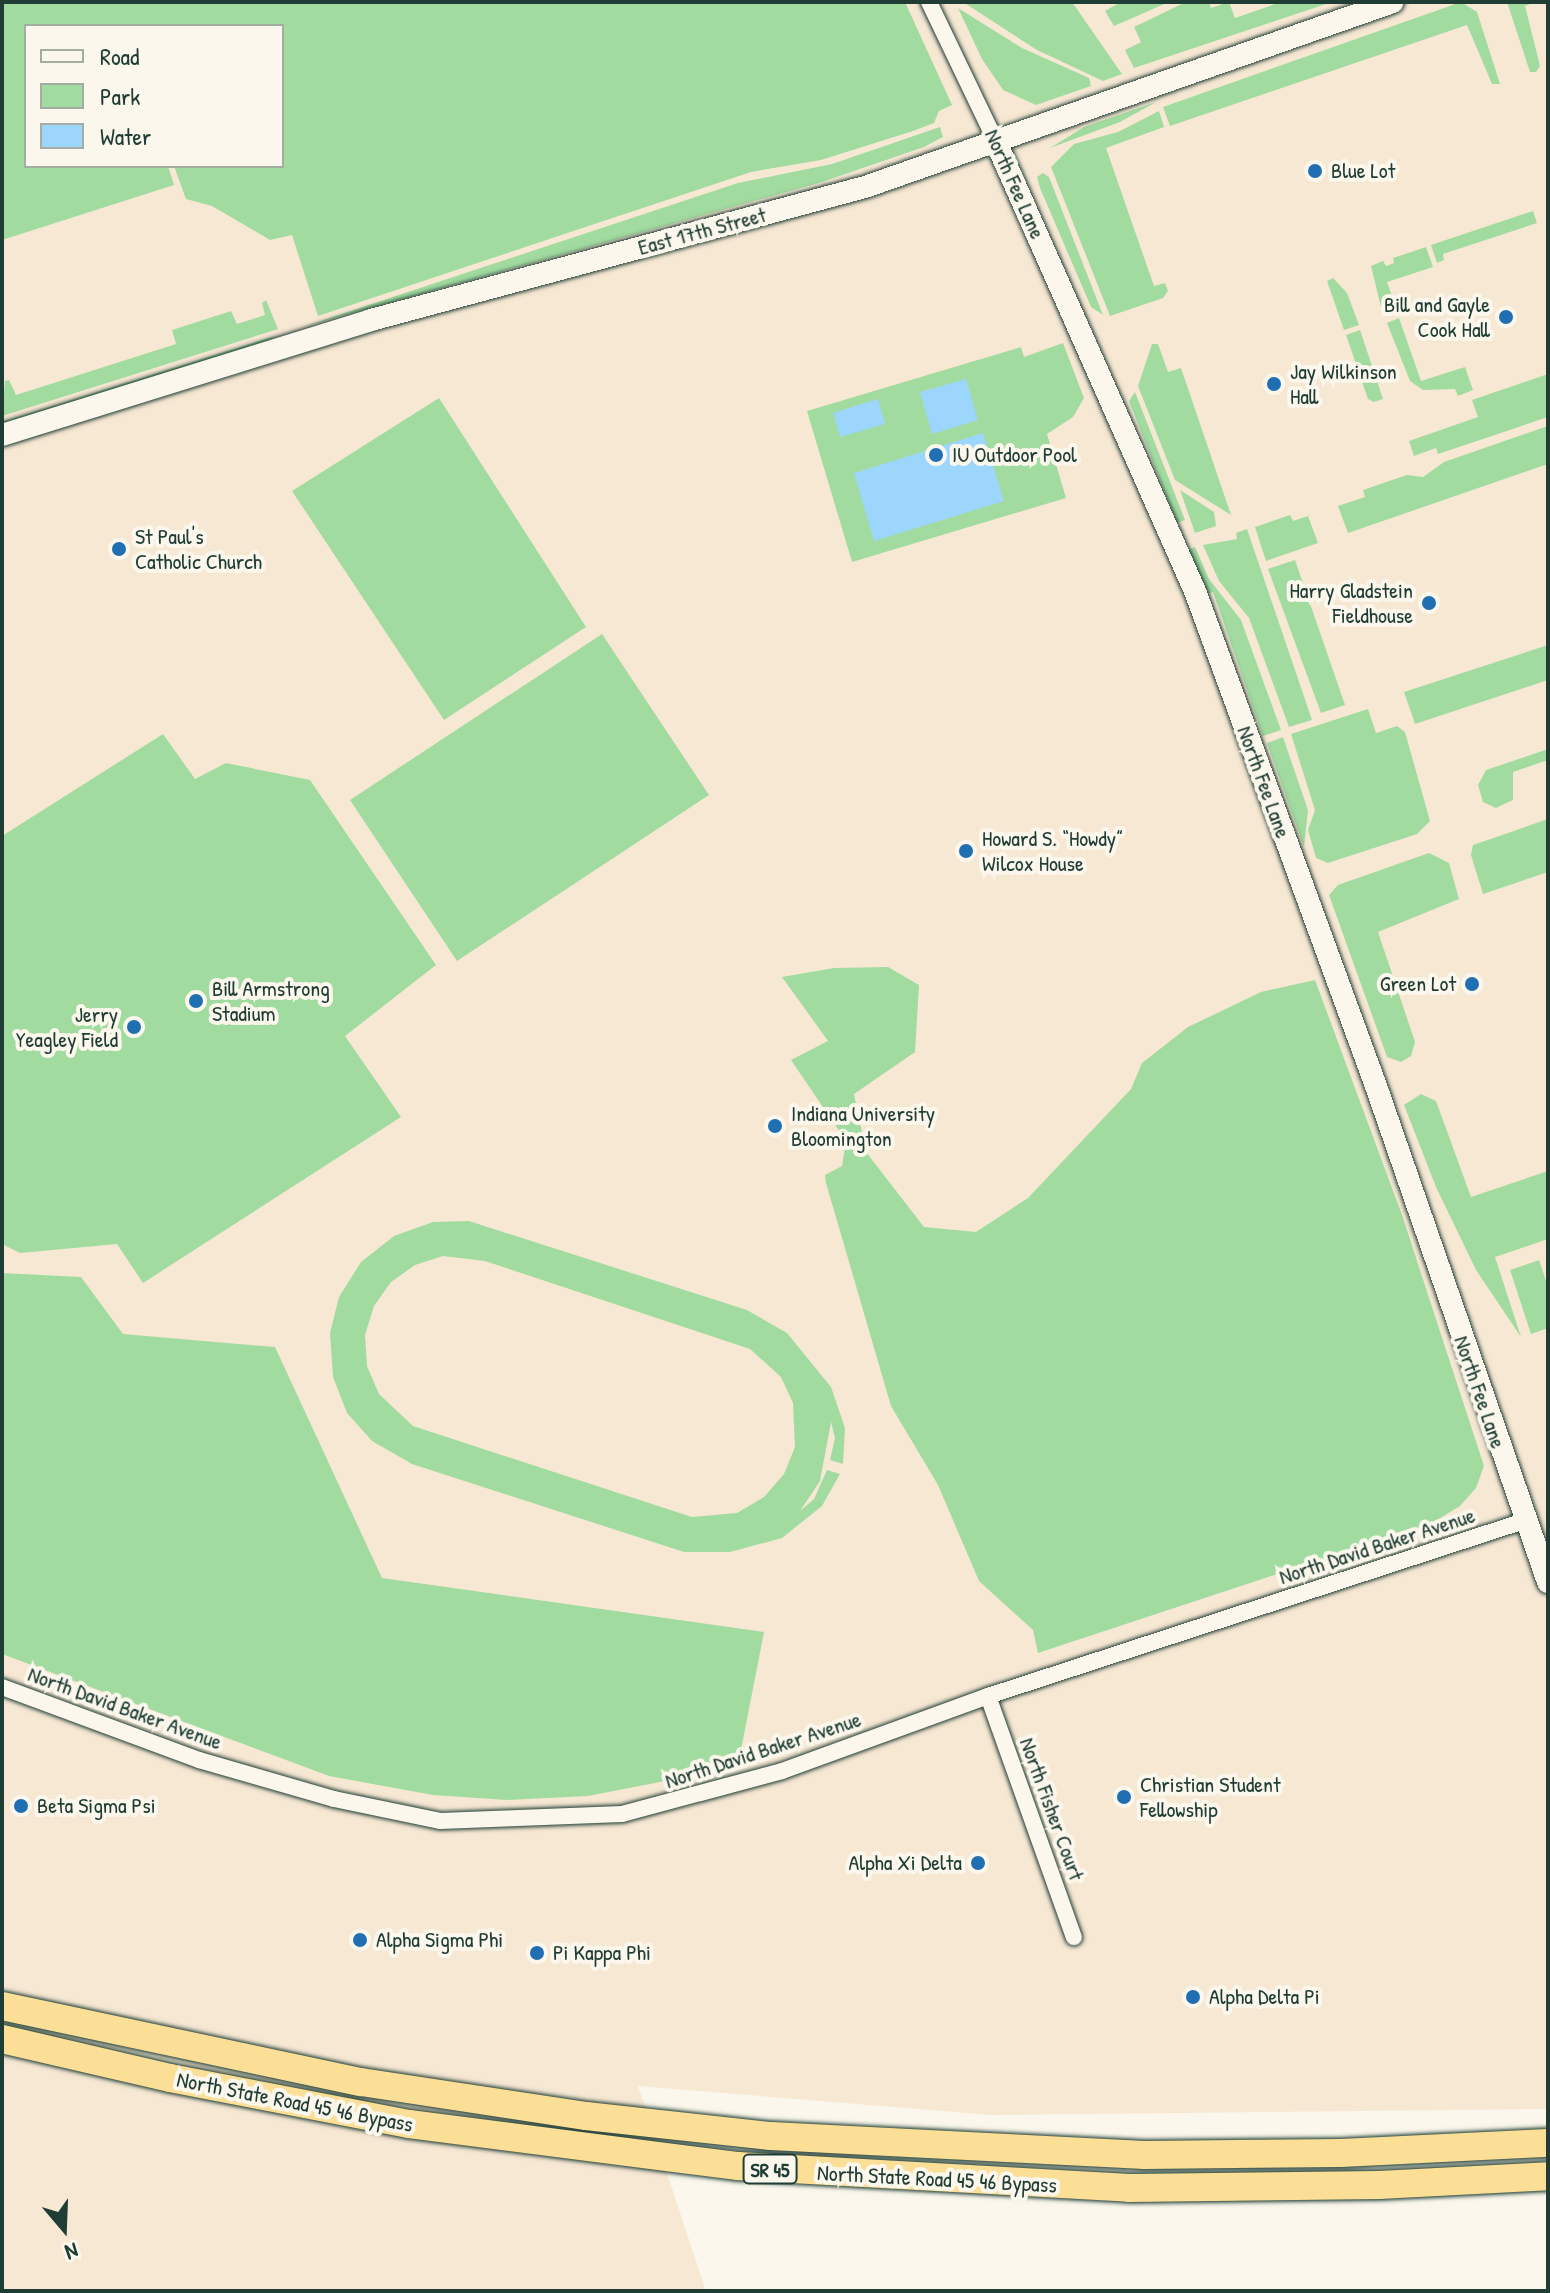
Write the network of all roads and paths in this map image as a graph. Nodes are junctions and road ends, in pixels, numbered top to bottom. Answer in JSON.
{"nodes":[{"id":1,"x":929,"y":2,"type":"edge"},
{"id":2,"x":1393,"y":2,"type":"edge"},
{"id":3,"x":996,"y":142,"type":"junction"},
{"id":4,"x":2,"y":435,"type":"edge"},
{"id":5,"x":1524,"y":1521,"type":"junction"},
{"id":6,"x":1548,"y":1582,"type":"edge"},
{"id":7,"x":2,"y":1687,"type":"edge"},
{"id":8,"x":988,"y":1696,"type":"junction"},
{"id":9,"x":1074,"y":1937,"type":"dead end"},
{"id":10,"x":2,"y":2006,"type":"edge"},
{"id":11,"x":2,"y":2039,"type":"edge"},
{"id":12,"x":1548,"y":2143,"type":"edge"},
{"id":13,"x":1548,"y":2176,"type":"edge"}],
"edges":[{"from":1,"to":3,"type":"street","name":"North Fee Lane"},
{"from":2,"to":3,"type":"street","name":"East 17th Street"},
{"from":3,"to":4,"type":"street","name":"East 17th Street"},
{"from":3,"to":5,"type":"street","name":"North Fee Lane"},
{"from":5,"to":6,"type":"street","name":"North Fee Lane"},
{"from":5,"to":8,"type":"street","name":"North David Baker Avenue"},
{"from":7,"to":8,"type":"street","name":"North David Baker Avenue"},
{"from":8,"to":9,"type":"street","name":"North Fisher Court"},
{"from":10,"to":12,"type":"highway","name":"North State Road 45 46 Bypass","number":"SR 45"},
{"from":11,"to":13,"type":"highway","name":"North State Road 45 46 Bypass","number":"SR 45"}]}
